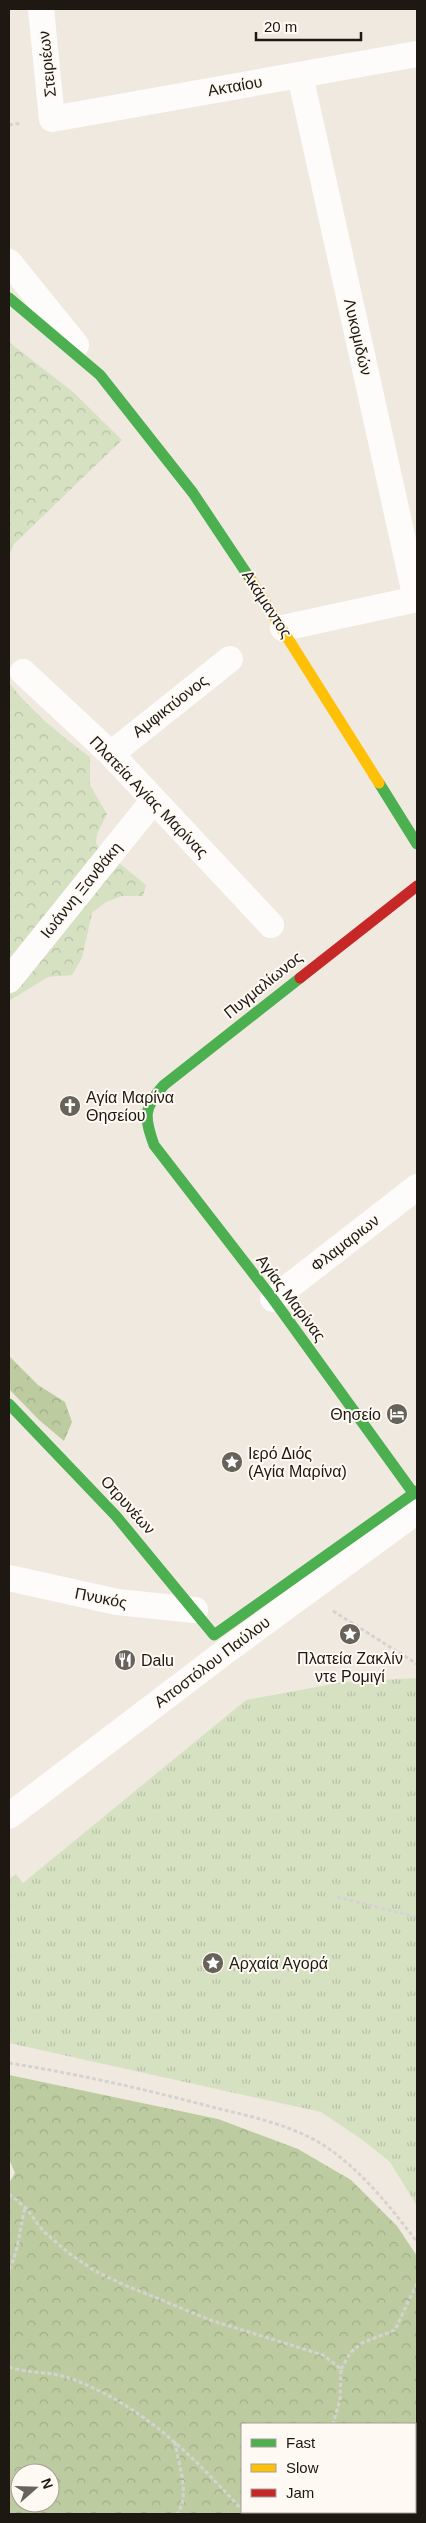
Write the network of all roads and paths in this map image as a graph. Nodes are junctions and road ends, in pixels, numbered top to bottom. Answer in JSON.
{"nodes":[{"id":1,"x":41,"y":9,"type":"edge"},
{"id":2,"x":417,"y":54,"type":"edge"},
{"id":3,"x":300,"y":75,"type":"junction"},
{"id":4,"x":52,"y":119,"type":"joint"},
{"id":5,"x":9,"y":262,"type":"edge"},
{"id":6,"x":9,"y":298,"type":"edge"},
{"id":7,"x":100,"y":375,"type":"junction"},
{"id":8,"x":417,"y":599,"type":"edge"},
{"id":9,"x":282,"y":628,"type":"junction"},
{"id":10,"x":230,"y":659,"type":"dead end"},
{"id":11,"x":23,"y":672,"type":"dead end"},
{"id":12,"x":111,"y":754,"type":"junction"},
{"id":13,"x":152,"y":801,"type":"junction"},
{"id":14,"x":417,"y":844,"type":"edge"},
{"id":15,"x":417,"y":886,"type":"edge"},
{"id":16,"x":271,"y":925,"type":"dead end"},
{"id":17,"x":9,"y":980,"type":"edge"},
{"id":18,"x":145,"y":1121,"type":"joint"},
{"id":19,"x":417,"y":1188,"type":"edge"},
{"id":20,"x":273,"y":1299,"type":"junction"},
{"id":21,"x":9,"y":1404,"type":"edge"},
{"id":22,"x":416,"y":1499,"type":"edge"},
{"id":23,"x":9,"y":1578,"type":"edge"},
{"id":24,"x":308,"y":1591,"type":"junction"},
{"id":25,"x":195,"y":1610,"type":"junction"},
{"id":26,"x":220,"y":1643,"type":"junction"},
{"id":27,"x":417,"y":1664,"type":"edge"},
{"id":28,"x":9,"y":1816,"type":"edge"},
{"id":29,"x":337,"y":1897,"type":"dead end"},
{"id":30,"x":417,"y":1917,"type":"edge"},
{"id":31,"x":9,"y":2063,"type":"edge"},
{"id":32,"x":9,"y":2194,"type":"edge"},
{"id":33,"x":26,"y":2208,"type":"junction"},
{"id":34,"x":417,"y":2242,"type":"edge"},
{"id":35,"x":9,"y":2269,"type":"edge"},
{"id":36,"x":417,"y":2283,"type":"edge"},
{"id":37,"x":9,"y":2367,"type":"edge"},
{"id":38,"x":341,"y":2369,"type":"junction"},
{"id":39,"x":334,"y":2423,"type":"edge"},
{"id":40,"x":175,"y":2442,"type":"junction"},
{"id":41,"x":181,"y":2509,"type":"junction"},
{"id":42,"x":241,"y":2509,"type":"edge"},
{"id":43,"x":177,"y":2514,"type":"edge"},
{"id":44,"x":182,"y":2514,"type":"edge"}],
"edges":[{"from":1,"to":4,"type":"street","name":"Στειριέων"},
{"from":2,"to":3,"type":"street","name":"Ακταίου"},
{"from":3,"to":4,"type":"street","name":"Ακταίου"},
{"from":3,"to":8,"type":"street","name":"Λυκομιδών"},
{"from":5,"to":7,"type":"street","name":"Ακάμαντος"},
{"from":6,"to":7,"type":"street","name":"Ακάμαντος"},
{"from":7,"to":9,"type":"street","name":"Ακάμαντος"},
{"from":8,"to":9,"type":"street"},
{"from":9,"to":14,"type":"street","name":"Ακάμαντος"},
{"from":10,"to":12,"type":"street","name":"Αμφικτύονος"},
{"from":11,"to":12,"type":"street","name":"Πλατεία Αγίας Μαρίνας"},
{"from":12,"to":13,"type":"street","name":"Πλατεία Αγίας Μαρίνας"},
{"from":13,"to":16,"type":"street","name":"Πλατεία Αγίας Μαρίνας"},
{"from":13,"to":17,"type":"street","name":"Ιωάννη Ξανθάκη"},
{"from":15,"to":18,"type":"street","name":"Πυγμαλίωνος"},
{"from":18,"to":20,"type":"street","name":"Αγίας Μαρίνας"},
{"from":19,"to":20,"type":"street","name":"Φλαμαριων"},
{"from":20,"to":22,"type":"street","name":"Αγίας Μαρίνας"},
{"from":21,"to":25,"type":"street","name":"Οτρυνέων"},
{"from":22,"to":24,"type":"street","name":"Αποστόλου Παύλου"},
{"from":22,"to":26,"type":"street","name":"Αποστόλου Παύλου"},
{"from":23,"to":25,"type":"street","name":"Πνυκός"},
{"from":24,"to":26,"type":"street","name":"Αποστόλου Παύλου"},
{"from":24,"to":27,"type":"path"},
{"from":25,"to":26,"type":"street","name":"Οτρυνέων"},
{"from":26,"to":28,"type":"street","name":"Αποστόλου Παύλου"},
{"from":29,"to":30,"type":"path"},
{"from":31,"to":34,"type":"path"},
{"from":32,"to":33,"type":"path"},
{"from":33,"to":35,"type":"path"},
{"from":33,"to":38,"type":"path"},
{"from":36,"to":38,"type":"path"},
{"from":37,"to":40,"type":"path"},
{"from":38,"to":39,"type":"path"},
{"from":40,"to":41,"type":"path"},
{"from":40,"to":42,"type":"path"},
{"from":41,"to":43,"type":"path"},
{"from":41,"to":44,"type":"path"}]}
